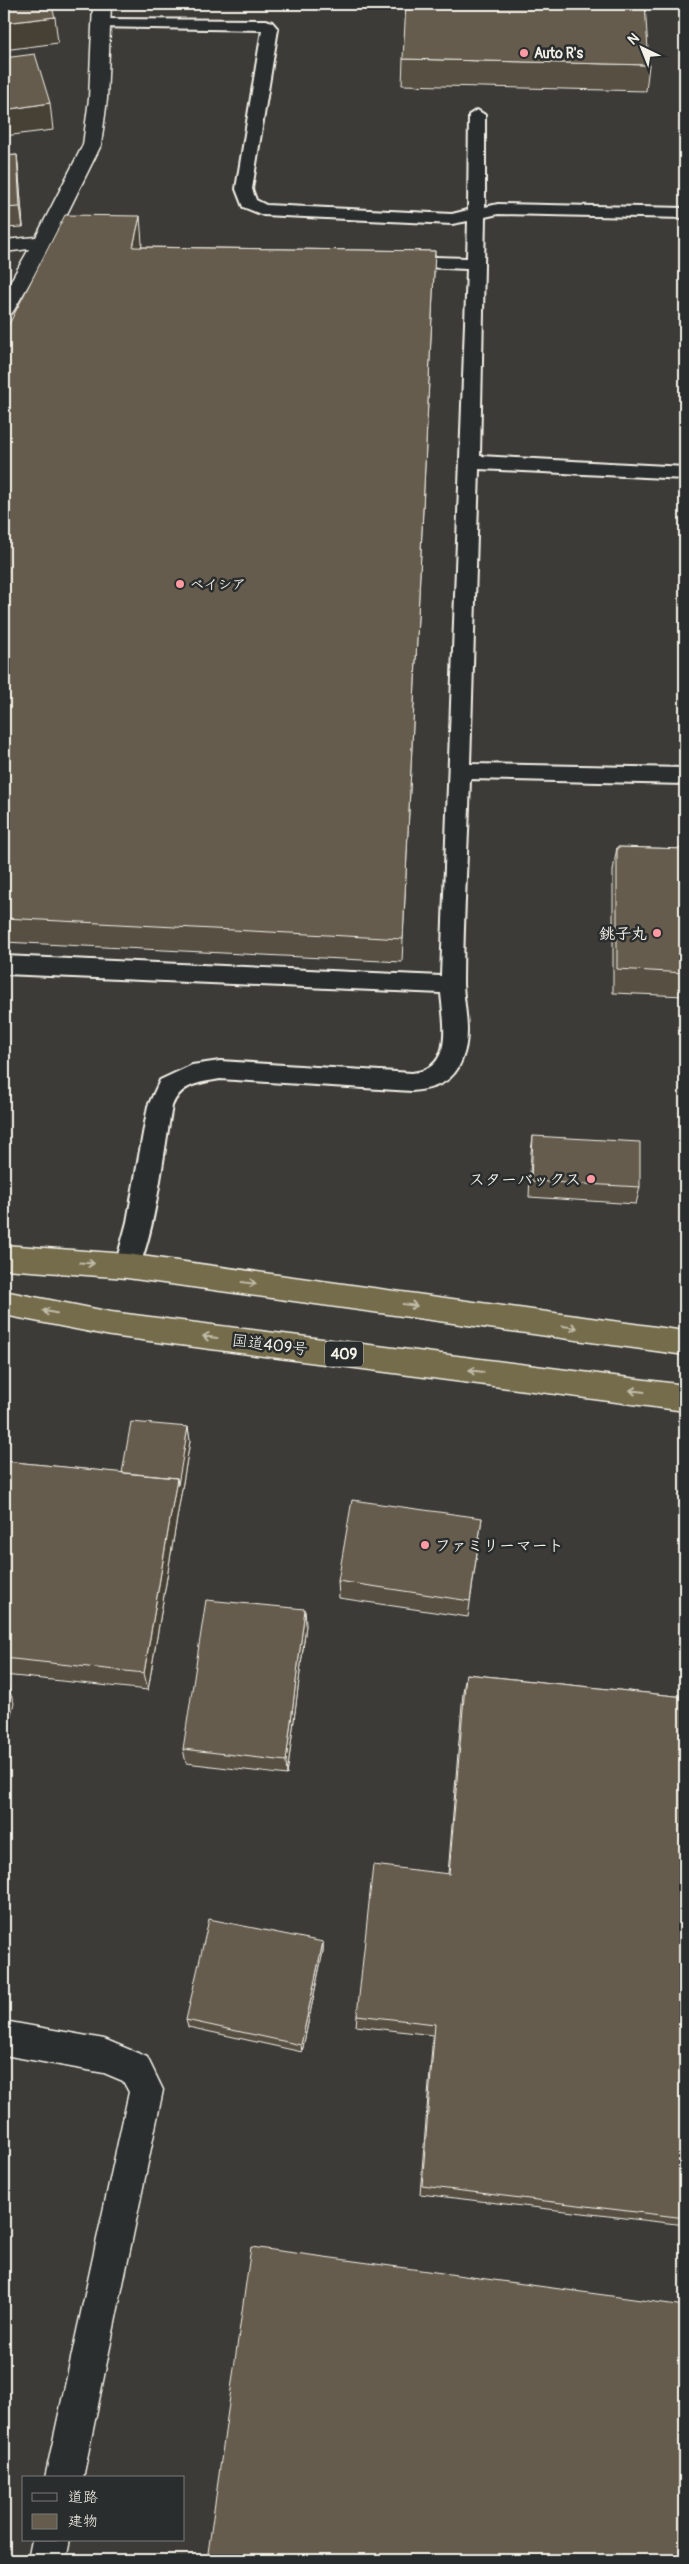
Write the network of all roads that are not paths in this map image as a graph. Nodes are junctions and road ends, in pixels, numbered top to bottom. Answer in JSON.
{"nodes":[{"id":1,"x":102,"y":4,"type":"edge"},
{"id":2,"x":101,"y":24,"type":"junction"},
{"id":3,"x":477,"y":115,"type":"dead end"},
{"id":4,"x":476,"y":213,"type":"junction"},
{"id":5,"x":685,"y":213,"type":"edge"},
{"id":6,"x":42,"y":242,"type":"junction"},
{"id":7,"x":4,"y":246,"type":"edge"},
{"id":8,"x":382,"y":261,"type":"edge"},
{"id":9,"x":476,"y":264,"type":"junction"},
{"id":10,"x":4,"y":310,"type":"edge"},
{"id":11,"x":470,"y":462,"type":"junction"},
{"id":12,"x":685,"y":473,"type":"edge"},
{"id":13,"x":458,"y":771,"type":"junction"},
{"id":14,"x":685,"y":776,"type":"edge"},
{"id":15,"x":4,"y":965,"type":"edge"},
{"id":16,"x":452,"y":985,"type":"junction"},
{"id":17,"x":4,"y":1257,"type":"edge"},
{"id":18,"x":127,"y":1266,"type":"junction"},
{"id":19,"x":4,"y":1303,"type":"edge"},
{"id":20,"x":685,"y":1343,"type":"edge"},
{"id":21,"x":685,"y":1398,"type":"edge"},
{"id":22,"x":4,"y":2038,"type":"edge"},
{"id":23,"x":64,"y":2476,"type":"edge"},
{"id":24,"x":50,"y":2542,"type":"edge"},
{"id":25,"x":46,"y":2560,"type":"edge"}],
"edges":[{"from":1,"to":2,"type":"street"},
{"from":2,"to":4,"type":"lane"},
{"from":2,"to":6,"type":"street"},
{"from":3,"to":4,"type":"lane"},
{"from":4,"to":5,"type":"lane"},
{"from":4,"to":9,"type":"lane"},
{"from":6,"to":7,"type":"street"},
{"from":6,"to":10,"type":"street"},
{"from":8,"to":9,"type":"lane"},
{"from":9,"to":11,"type":"lane"},
{"from":11,"to":12,"type":"lane"},
{"from":11,"to":13,"type":"lane"},
{"from":13,"to":14,"type":"lane"},
{"from":13,"to":16,"type":"lane"},
{"from":15,"to":16,"type":"lane"},
{"from":16,"to":18,"type":"lane"},
{"from":17,"to":18,"type":"highway","one_way":true},
{"from":18,"to":20,"type":"highway","one_way":true},
{"from":21,"to":19,"type":"highway","name":"国道409号","number":"409","one_way":true},
{"from":22,"to":23,"type":"street"},
{"from":24,"to":25,"type":"street"}]}
